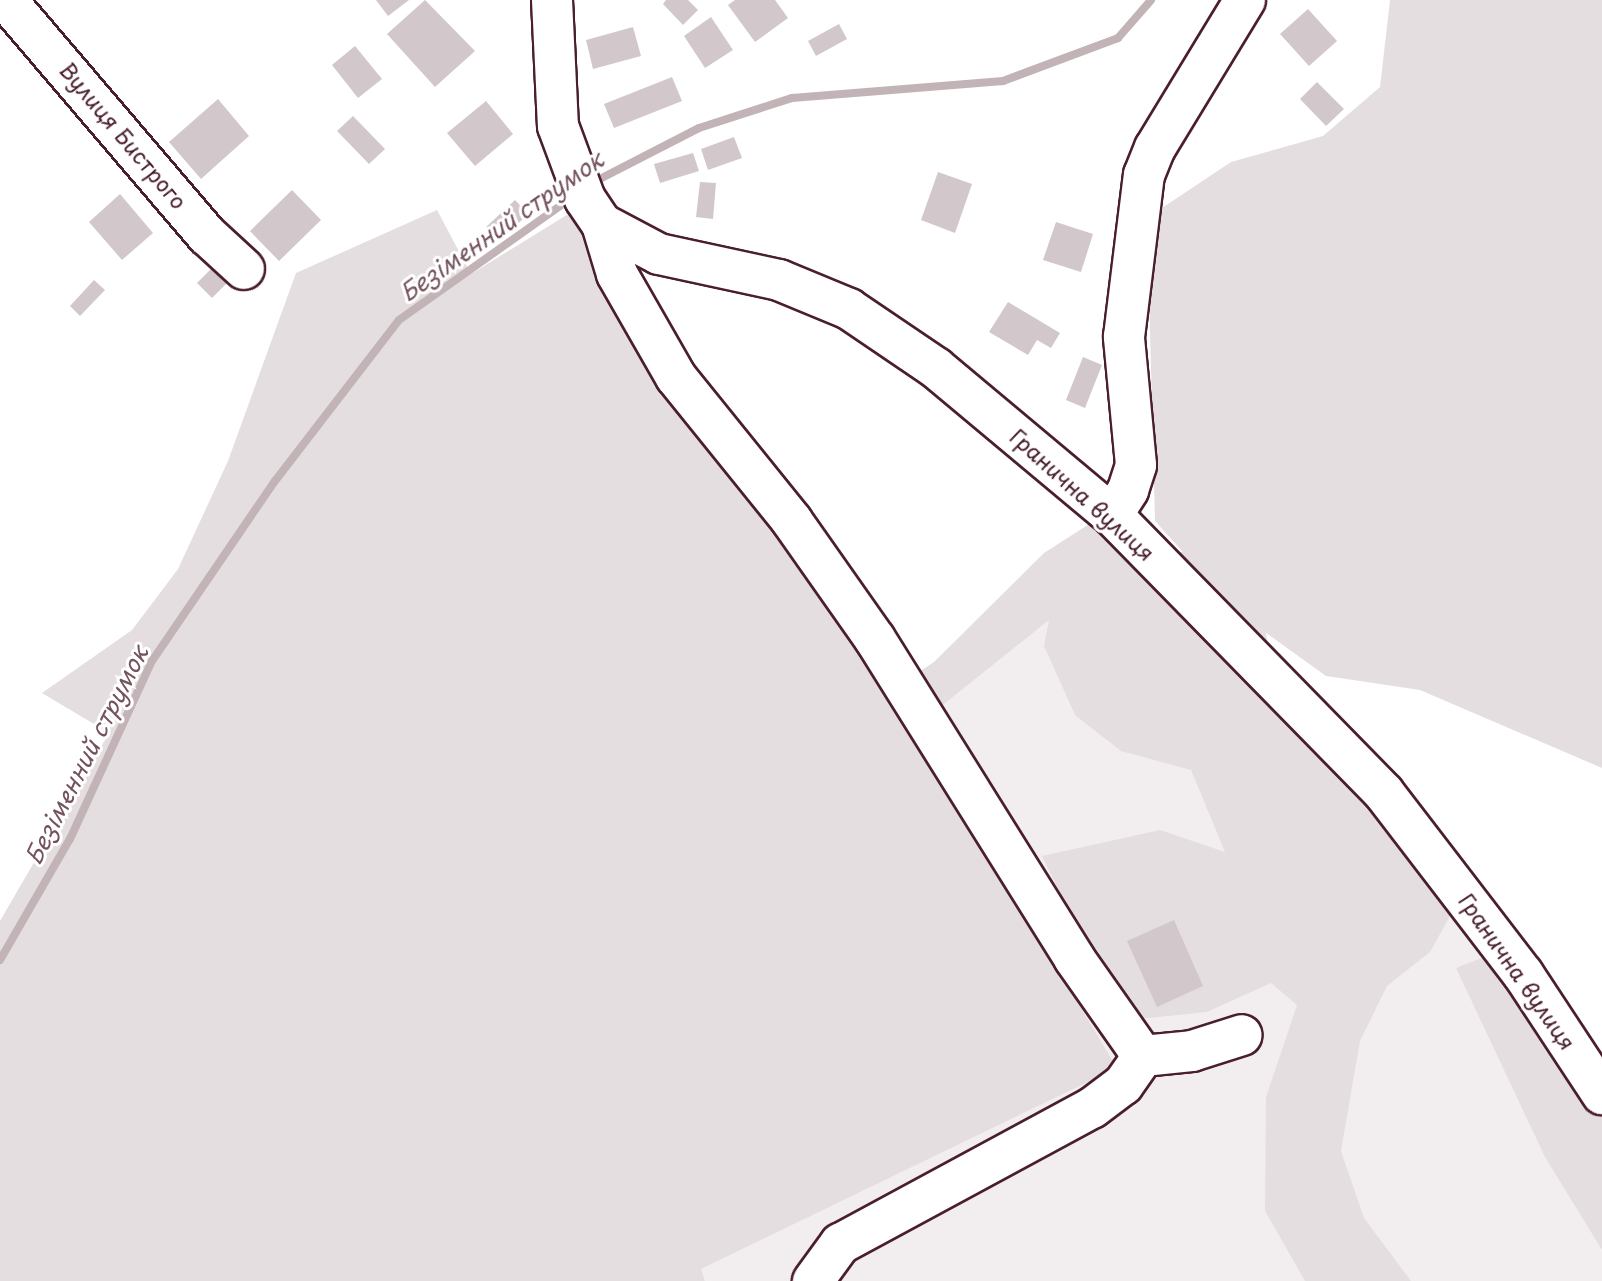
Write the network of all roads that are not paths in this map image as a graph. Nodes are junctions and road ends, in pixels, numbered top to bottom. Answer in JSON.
{"nodes":[{"id":1,"x":6,"y":0,"type":"edge"},
{"id":2,"x":552,"y":0,"type":"edge"},
{"id":3,"x":1245,"y":0,"type":"edge"},
{"id":4,"x":602,"y":224,"type":"junction"},
{"id":5,"x":244,"y":269,"type":"dead end"},
{"id":6,"x":1112,"y":515,"type":"junction"},
{"id":7,"x":1242,"y":1035,"type":"dead end"},
{"id":8,"x":1143,"y":1056,"type":"junction"},
{"id":9,"x":1602,"y":1094,"type":"edge"},
{"id":10,"x":813,"y":1281,"type":"edge"}],
"edges":[{"from":1,"to":5,"type":"street","name":"Вулиця Бистрого"},
{"from":2,"to":4,"type":"street"},
{"from":3,"to":6,"type":"street"},
{"from":4,"to":6,"type":"street","name":"Гранична вулиця"},
{"from":4,"to":8,"type":"street"},
{"from":6,"to":9,"type":"street","name":"Гранична вулиця"},
{"from":7,"to":8,"type":"street"},
{"from":8,"to":10,"type":"street"}]}
